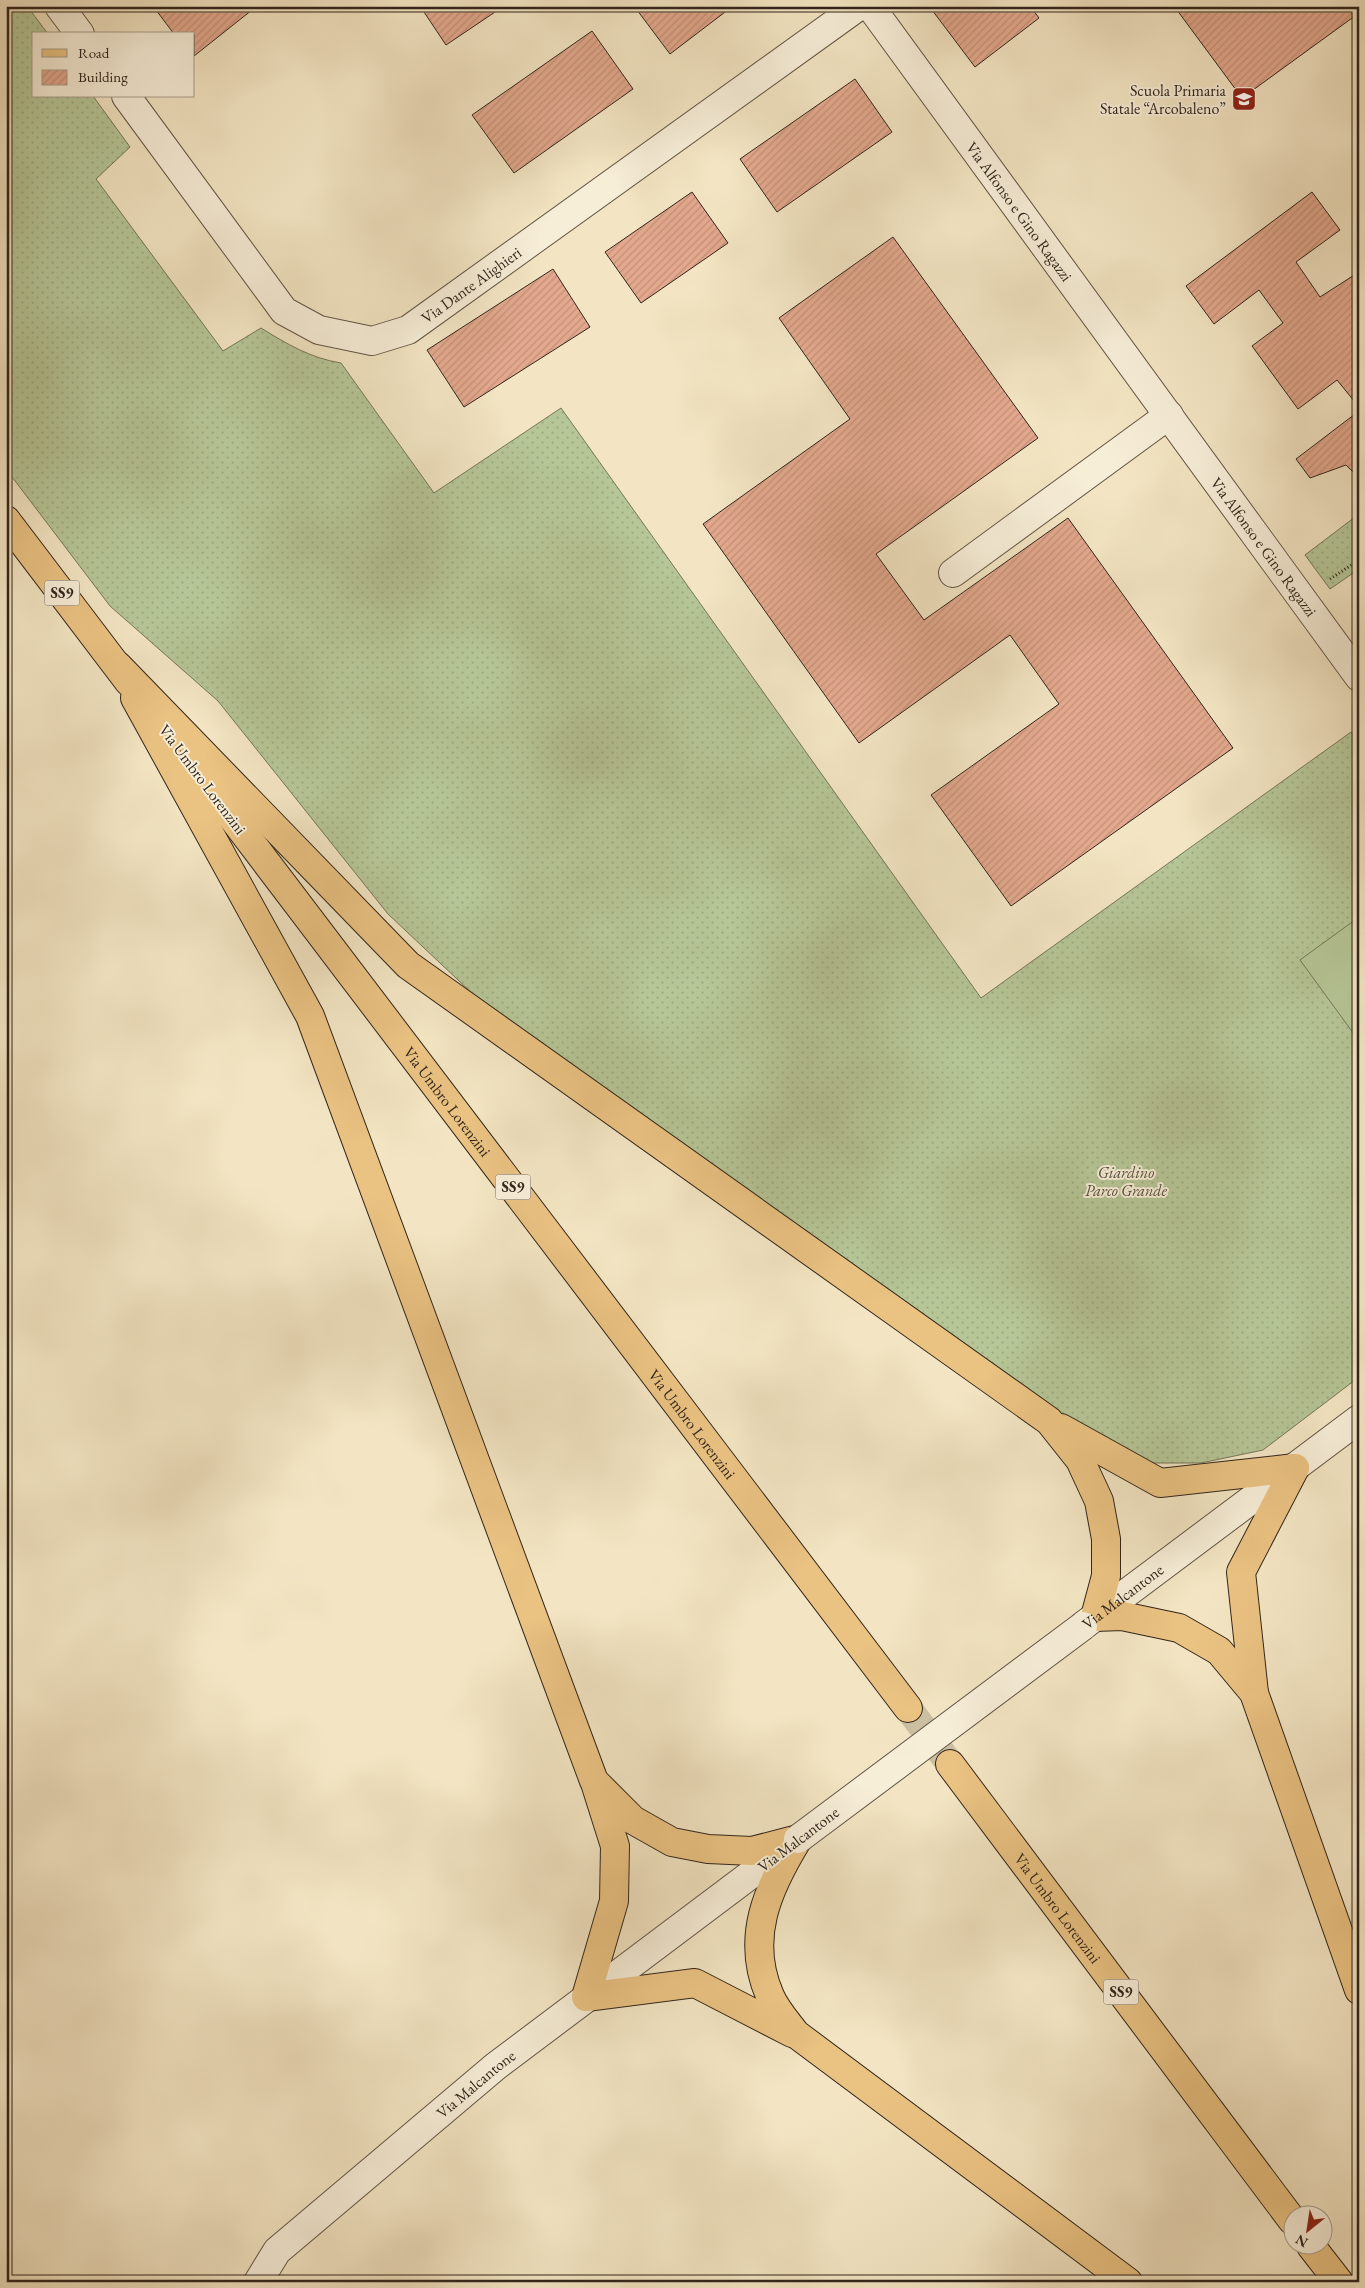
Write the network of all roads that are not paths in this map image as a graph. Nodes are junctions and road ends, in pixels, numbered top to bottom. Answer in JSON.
{"nodes":[{"id":1,"x":59,"y":6,"type":"edge"},
{"id":2,"x":858,"y":6,"type":"edge"},
{"id":3,"x":870,"y":6,"type":"edge"},
{"id":4,"x":78,"y":32,"type":"edge"},
{"id":5,"x":127,"y":98,"type":"edge"},
{"id":6,"x":1168,"y":415,"type":"junction"},
{"id":7,"x":6,"y":520,"type":"edge"},
{"id":8,"x":953,"y":573,"type":"dead end"},
{"id":9,"x":118,"y":666,"type":"junction"},
{"id":10,"x":1359,"y":677,"type":"edge"},
{"id":11,"x":1359,"y":1419,"type":"edge"},
{"id":12,"x":1049,"y":1421,"type":"junction"},
{"id":13,"x":1295,"y":1468,"type":"junction"},
{"id":14,"x":1089,"y":1621,"type":"junction"},
{"id":15,"x":1254,"y":1693,"type":"junction"},
{"id":16,"x":908,"y":1708,"type":"tunnel mouth"},
{"id":17,"x":950,"y":1764,"type":"tunnel mouth"},
{"id":18,"x":594,"y":1781,"type":"junction"},
{"id":19,"x":798,"y":1839,"type":"junction"},
{"id":20,"x":1359,"y":1990,"type":"edge"},
{"id":21,"x":586,"y":1997,"type":"junction"},
{"id":22,"x":796,"y":2034,"type":"junction"},
{"id":23,"x":1282,"y":2207,"type":"edge"},
{"id":24,"x":1320,"y":2256,"type":"edge"},
{"id":25,"x":258,"y":2282,"type":"edge"},
{"id":26,"x":1128,"y":2282,"type":"edge"},
{"id":27,"x":1339,"y":2282,"type":"edge"}],
"edges":[{"from":1,"to":4,"type":"street"},
{"from":2,"to":5,"type":"street","name":"Via Dante Alighieri"},
{"from":3,"to":6,"type":"street","name":"Via Alfonso e Gino Ragazzi"},
{"from":6,"to":8,"type":"street"},
{"from":6,"to":10,"type":"street","name":"Via Alfonso e Gino Ragazzi"},
{"from":7,"to":9,"type":"main road","name":"Via Umbro Lorenzini","number":"SS9"},
{"from":9,"to":12,"type":"main road"},
{"from":9,"to":16,"type":"main road","name":"Via Umbro Lorenzini","number":"SS9"},
{"from":9,"to":18,"type":"main road"},
{"from":11,"to":13,"type":"street","name":"Via Malcantone"},
{"from":12,"to":13,"type":"main road"},
{"from":12,"to":14,"type":"main road"},
{"from":13,"to":14,"type":"street","name":"Via Malcantone"},
{"from":13,"to":15,"type":"main road"},
{"from":14,"to":15,"type":"main road"},
{"from":14,"to":19,"type":"street","name":"Via Malcantone","bridge":true},
{"from":15,"to":20,"type":"main road"},
{"from":17,"to":23,"type":"main road","name":"Via Umbro Lorenzini","number":"SS9"},
{"from":18,"to":19,"type":"main road"},
{"from":18,"to":21,"type":"main road"},
{"from":19,"to":21,"type":"street","name":"Via Malcantone"},
{"from":19,"to":22,"type":"main road"},
{"from":21,"to":22,"type":"main road"},
{"from":21,"to":25,"type":"street","name":"Via Malcantone"},
{"from":22,"to":26,"type":"main road"},
{"from":24,"to":27,"type":"main road"}]}
